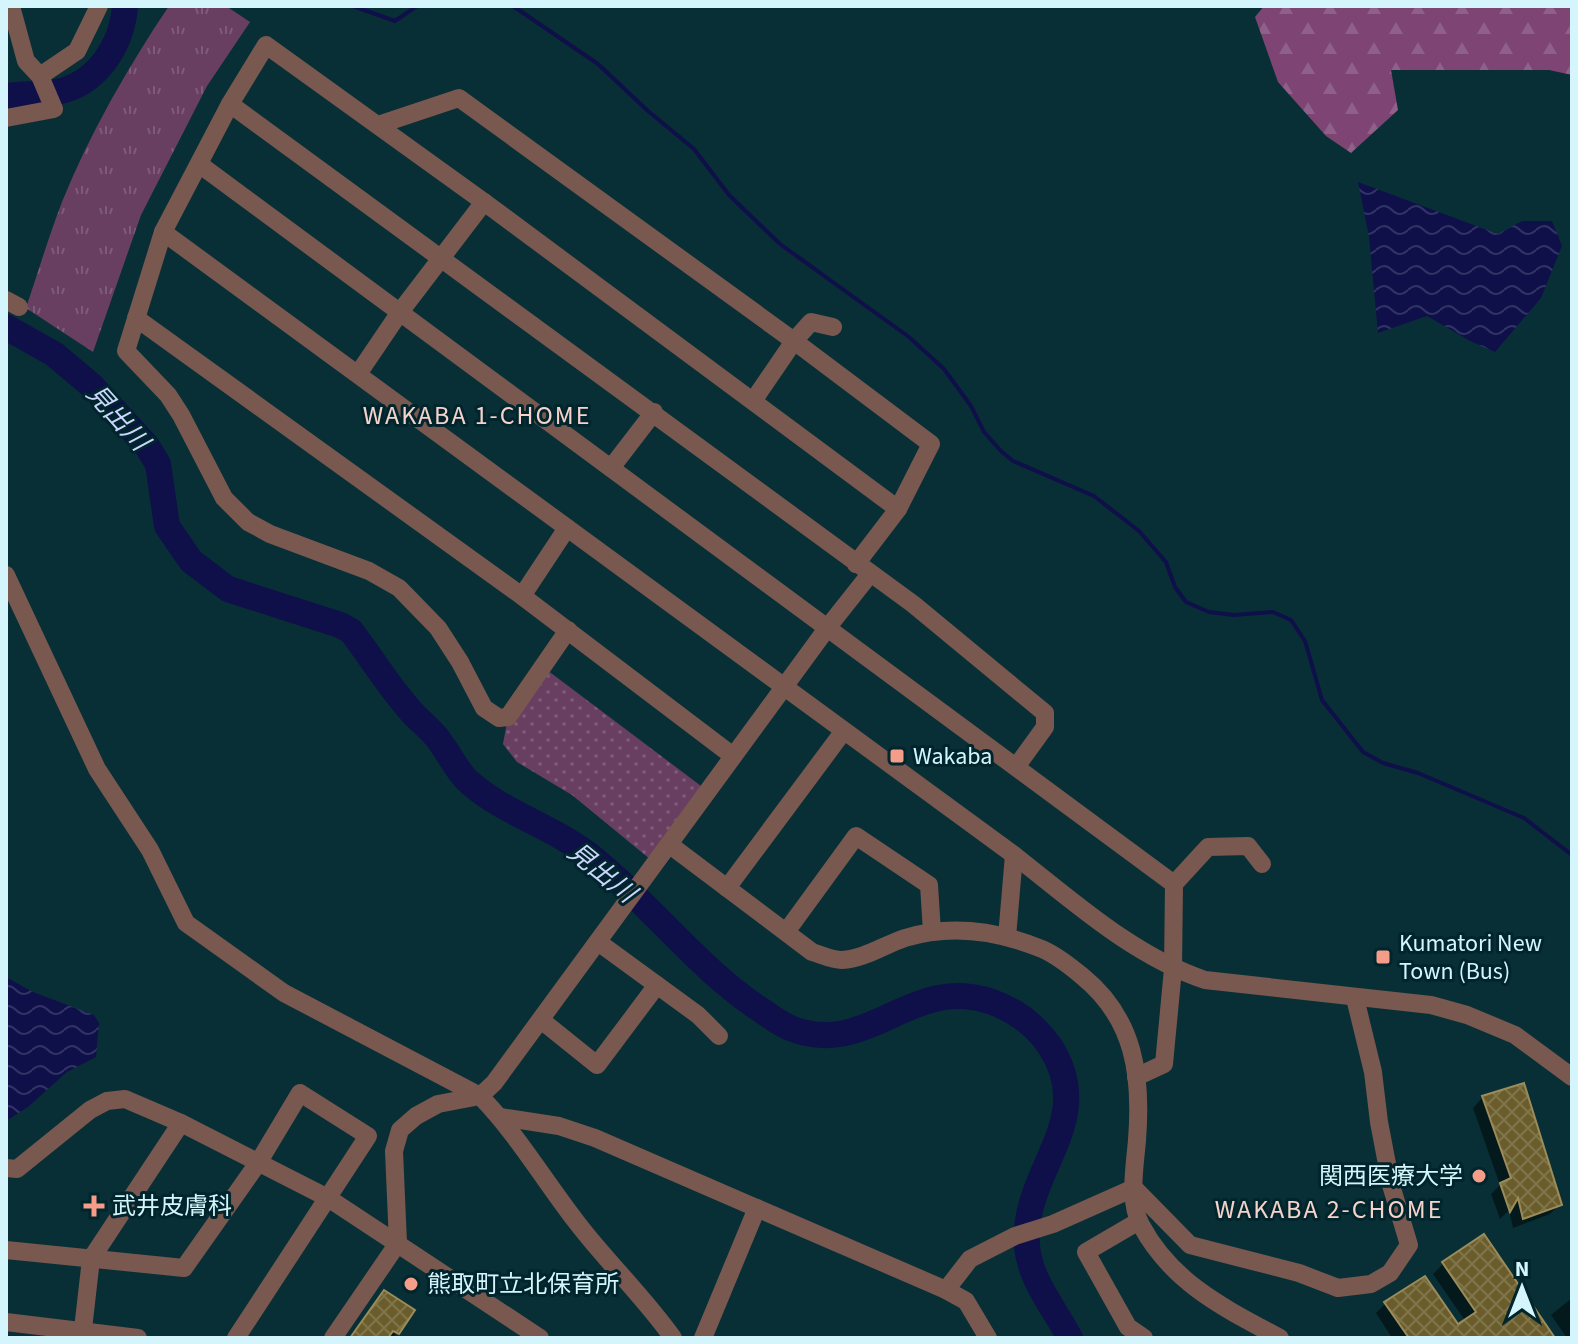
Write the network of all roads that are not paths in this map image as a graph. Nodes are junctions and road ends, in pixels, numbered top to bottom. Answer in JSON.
{"nodes":[{"id":1,"x":11,"y":6,"type":"edge"},
{"id":2,"x":99,"y":6,"type":"edge"},
{"id":3,"x":40,"y":76,"type":"junction"},
{"id":4,"x":230,"y":104,"type":"junction"},
{"id":5,"x":6,"y":118,"type":"edge"},
{"id":6,"x":378,"y":125,"type":"junction"},
{"id":7,"x":199,"y":164,"type":"junction"},
{"id":8,"x":484,"y":202,"type":"junction"},
{"id":9,"x":163,"y":232,"type":"junction"},
{"id":10,"x":441,"y":258,"type":"junction"},
{"id":11,"x":400,"y":312,"type":"junction"},
{"id":12,"x":136,"y":318,"type":"junction"},
{"id":13,"x":833,"y":327,"type":"dead end"},
{"id":14,"x":794,"y":341,"type":"junction"},
{"id":15,"x":358,"y":374,"type":"junction"},
{"id":16,"x":753,"y":401,"type":"junction"},
{"id":17,"x":654,"y":412,"type":"junction"},
{"id":18,"x":611,"y":468,"type":"junction"},
{"id":19,"x":898,"y":509,"type":"junction"},
{"id":20,"x":567,"y":528,"type":"junction"},
{"id":21,"x":863,"y":569,"type":"junction"},
{"id":22,"x":6,"y":575,"type":"edge"},
{"id":23,"x":522,"y":596,"type":"junction"},
{"id":24,"x":828,"y":627,"type":"junction"},
{"id":25,"x":568,"y":630,"type":"junction"},
{"id":26,"x":783,"y":689,"type":"junction"},
{"id":27,"x":843,"y":732,"type":"junction"},
{"id":28,"x":733,"y":756,"type":"junction"},
{"id":29,"x":1016,"y":767,"type":"junction"},
{"id":30,"x":670,"y":845,"type":"junction"},
{"id":31,"x":1014,"y":855,"type":"junction"},
{"id":32,"x":1262,"y":864,"type":"dead end"},
{"id":33,"x":1174,"y":884,"type":"junction"},
{"id":34,"x":727,"y":888,"type":"junction"},
{"id":35,"x":786,"y":932,"type":"junction"},
{"id":36,"x":932,"y":932,"type":"junction"},
{"id":37,"x":1007,"y":937,"type":"junction"},
{"id":38,"x":598,"y":942,"type":"junction"},
{"id":39,"x":1173,"y":969,"type":"junction"},
{"id":40,"x":657,"y":985,"type":"junction"},
{"id":41,"x":1355,"y":998,"type":"junction"},
{"id":42,"x":541,"y":1020,"type":"junction"},
{"id":43,"x":719,"y":1036,"type":"dead end"},
{"id":44,"x":1136,"y":1077,"type":"junction"},
{"id":45,"x":1572,"y":1077,"type":"edge"},
{"id":46,"x":480,"y":1096,"type":"junction"},
{"id":47,"x":500,"y":1117,"type":"junction"},
{"id":48,"x":181,"y":1123,"type":"junction"},
{"id":49,"x":258,"y":1163,"type":"junction"},
{"id":50,"x":6,"y":1168,"type":"edge"},
{"id":51,"x":1134,"y":1188,"type":"junction"},
{"id":52,"x":328,"y":1198,"type":"junction"},
{"id":53,"x":757,"y":1208,"type":"junction"},
{"id":54,"x":1139,"y":1221,"type":"junction"},
{"id":55,"x":398,"y":1243,"type":"junction"},
{"id":56,"x":6,"y":1250,"type":"edge"},
{"id":57,"x":91,"y":1259,"type":"junction"},
{"id":58,"x":946,"y":1290,"type":"junction"},
{"id":59,"x":6,"y":1322,"type":"edge"},
{"id":60,"x":82,"y":1335,"type":"edge"},
{"id":61,"x":138,"y":1338,"type":"edge"},
{"id":62,"x":236,"y":1338,"type":"edge"},
{"id":63,"x":333,"y":1338,"type":"edge"},
{"id":64,"x":540,"y":1338,"type":"edge"},
{"id":65,"x":673,"y":1338,"type":"edge"},
{"id":66,"x":703,"y":1338,"type":"edge"},
{"id":67,"x":988,"y":1338,"type":"edge"},
{"id":68,"x":1144,"y":1338,"type":"edge"},
{"id":69,"x":1280,"y":1338,"type":"edge"}],
"edges":[{"from":1,"to":3,"type":"street"},
{"from":2,"to":3,"type":"street"},
{"from":3,"to":5,"type":"street"},
{"from":4,"to":6,"type":"street"},
{"from":4,"to":7,"type":"street"},
{"from":4,"to":10,"type":"street"},
{"from":6,"to":8,"type":"street"},
{"from":6,"to":14,"type":"street"},
{"from":7,"to":9,"type":"street"},
{"from":7,"to":11,"type":"street"},
{"from":8,"to":10,"type":"street"},
{"from":8,"to":16,"type":"street"},
{"from":9,"to":12,"type":"street"},
{"from":9,"to":15,"type":"street"},
{"from":10,"to":11,"type":"street"},
{"from":10,"to":17,"type":"street"},
{"from":11,"to":15,"type":"street"},
{"from":11,"to":18,"type":"street"},
{"from":12,"to":23,"type":"street"},
{"from":12,"to":25,"type":"street"},
{"from":13,"to":14,"type":"street"},
{"from":14,"to":16,"type":"street"},
{"from":14,"to":19,"type":"street"},
{"from":15,"to":20,"type":"street"},
{"from":16,"to":19,"type":"street"},
{"from":17,"to":18,"type":"street"},
{"from":17,"to":21,"type":"street"},
{"from":18,"to":24,"type":"street"},
{"from":19,"to":21,"type":"street"},
{"from":20,"to":23,"type":"street"},
{"from":20,"to":26,"type":"street"},
{"from":21,"to":24,"type":"street"},
{"from":21,"to":29,"type":"street"},
{"from":22,"to":46,"type":"street"},
{"from":23,"to":25,"type":"street"},
{"from":24,"to":26,"type":"street"},
{"from":24,"to":29,"type":"street"},
{"from":25,"to":28,"type":"street"},
{"from":26,"to":27,"type":"street"},
{"from":26,"to":28,"type":"street"},
{"from":27,"to":31,"type":"street"},
{"from":27,"to":34,"type":"street"},
{"from":28,"to":30,"type":"street"},
{"from":29,"to":33,"type":"street"},
{"from":30,"to":34,"type":"street"},
{"from":30,"to":38,"type":"street"},
{"from":31,"to":37,"type":"street"},
{"from":31,"to":39,"type":"street"},
{"from":32,"to":33,"type":"street"},
{"from":33,"to":39,"type":"street"},
{"from":34,"to":35,"type":"street"},
{"from":35,"to":36,"type":"street"},
{"from":35,"to":36,"type":"street"},
{"from":36,"to":37,"type":"street"},
{"from":37,"to":44,"type":"street"},
{"from":38,"to":40,"type":"street"},
{"from":38,"to":42,"type":"street"},
{"from":39,"to":41,"type":"street"},
{"from":39,"to":44,"type":"street"},
{"from":40,"to":42,"type":"street"},
{"from":40,"to":43,"type":"street"},
{"from":41,"to":45,"type":"street"},
{"from":41,"to":51,"type":"street"},
{"from":42,"to":46,"type":"street"},
{"from":44,"to":51,"type":"street"},
{"from":46,"to":47,"type":"street"},
{"from":46,"to":55,"type":"street"},
{"from":47,"to":53,"type":"street"},
{"from":47,"to":65,"type":"street"},
{"from":48,"to":49,"type":"street"},
{"from":48,"to":50,"type":"street"},
{"from":48,"to":57,"type":"street"},
{"from":49,"to":52,"type":"street"},
{"from":49,"to":52,"type":"street"},
{"from":49,"to":57,"type":"street"},
{"from":51,"to":54,"type":"street"},
{"from":51,"to":58,"type":"street"},
{"from":52,"to":55,"type":"street"},
{"from":52,"to":62,"type":"street"},
{"from":53,"to":58,"type":"street"},
{"from":53,"to":66,"type":"street"},
{"from":54,"to":68,"type":"street"},
{"from":54,"to":69,"type":"street"},
{"from":55,"to":63,"type":"street"},
{"from":55,"to":64,"type":"street"},
{"from":56,"to":57,"type":"street"},
{"from":57,"to":60,"type":"street"},
{"from":58,"to":67,"type":"street"},
{"from":59,"to":60,"type":"street"},
{"from":60,"to":61,"type":"street"}]}
